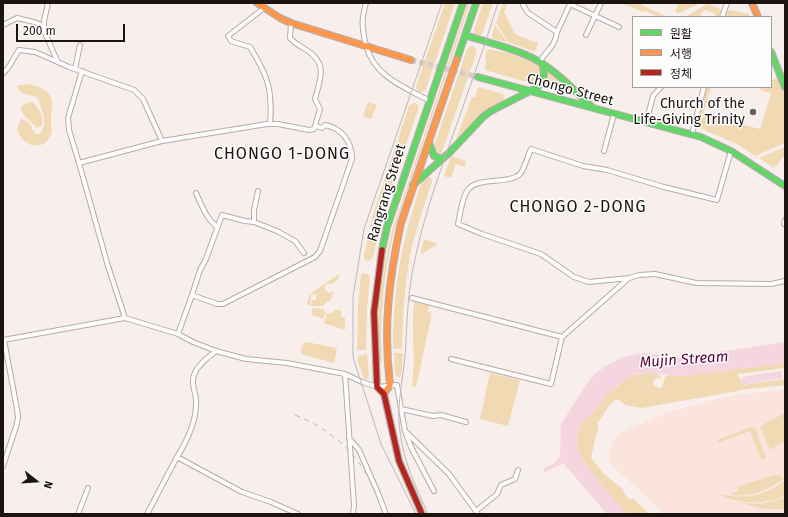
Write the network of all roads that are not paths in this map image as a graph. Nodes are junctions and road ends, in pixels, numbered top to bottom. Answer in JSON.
{"nodes":[{"id":1,"x":48,"y":3,"type":"edge"},
{"id":2,"x":257,"y":3,"type":"edge"},
{"id":3,"x":366,"y":3,"type":"edge"},
{"id":4,"x":463,"y":3,"type":"edge"},
{"id":5,"x":476,"y":3,"type":"edge"},
{"id":6,"x":524,"y":3,"type":"edge"},
{"id":7,"x":601,"y":3,"type":"edge"},
{"id":8,"x":726,"y":3,"type":"edge"},
{"id":9,"x":752,"y":3,"type":"edge"},
{"id":10,"x":264,"y":8,"type":"junction"},
{"id":11,"x":595,"y":16,"type":"junction"},
{"id":12,"x":722,"y":16,"type":"edge"},
{"id":13,"x":758,"y":16,"type":"edge"},
{"id":14,"x":291,"y":23,"type":"junction"},
{"id":15,"x":3,"y":25,"type":"edge"},
{"id":16,"x":619,"y":27,"type":"dead end"},
{"id":17,"x":44,"y":29,"type":"junction"},
{"id":18,"x":557,"y":32,"type":"junction"},
{"id":19,"x":465,"y":35,"type":"junction"},
{"id":20,"x":586,"y":35,"type":"dead end"},
{"id":21,"x":80,"y":45,"type":"dead end"},
{"id":22,"x":366,"y":46,"type":"junction"},
{"id":23,"x":772,"y":54,"type":"edge"},
{"id":24,"x":411,"y":60,"type":"tunnel mouth"},
{"id":25,"x":58,"y":62,"type":"junction"},
{"id":26,"x":541,"y":62,"type":"junction"},
{"id":27,"x":75,"y":69,"type":"junction"},
{"id":28,"x":82,"y":71,"type":"junction"},
{"id":29,"x":3,"y":73,"type":"edge"},
{"id":30,"x":478,"y":77,"type":"tunnel mouth"},
{"id":31,"x":785,"y":87,"type":"edge"},
{"id":32,"x":660,"y":88,"type":"edge"},
{"id":33,"x":704,"y":88,"type":"edge"},
{"id":34,"x":530,"y":92,"type":"junction"},
{"id":35,"x":430,"y":101,"type":"junction"},
{"id":36,"x":592,"y":107,"type":"junction"},
{"id":37,"x":614,"y":114,"type":"junction"},
{"id":38,"x":646,"y":123,"type":"junction"},
{"id":39,"x":270,"y":124,"type":"junction"},
{"id":40,"x":316,"y":126,"type":"junction"},
{"id":41,"x":692,"y":134,"type":"junction"},
{"id":42,"x":162,"y":141,"type":"junction"},
{"id":43,"x":429,"y":143,"type":"junction"},
{"id":44,"x":604,"y":151,"type":"dead end"},
{"id":45,"x":731,"y":151,"type":"junction"},
{"id":46,"x":442,"y":159,"type":"junction"},
{"id":47,"x":79,"y":163,"type":"junction"},
{"id":48,"x":413,"y":186,"type":"junction"},
{"id":49,"x":785,"y":186,"type":"edge"},
{"id":50,"x":258,"y":191,"type":"dead end"},
{"id":51,"x":196,"y":193,"type":"dead end"},
{"id":52,"x":254,"y":222,"type":"junction"},
{"id":53,"x":217,"y":227,"type":"junction"},
{"id":54,"x":304,"y":253,"type":"dead end"},
{"id":55,"x":629,"y":278,"type":"junction"},
{"id":56,"x":785,"y":281,"type":"edge"},
{"id":57,"x":192,"y":295,"type":"junction"},
{"id":58,"x":412,"y":298,"type":"dead end"},
{"id":59,"x":125,"y":318,"type":"junction"},
{"id":60,"x":178,"y":334,"type":"junction"},
{"id":61,"x":562,"y":337,"type":"junction"},
{"id":62,"x":3,"y":340,"type":"edge"},
{"id":63,"x":216,"y":351,"type":"junction"},
{"id":64,"x":451,"y":359,"type":"dead end"},
{"id":65,"x":345,"y":374,"type":"junction"},
{"id":66,"x":390,"y":385,"type":"junction"},
{"id":67,"x":377,"y":387,"type":"junction"},
{"id":68,"x":384,"y":394,"type":"junction"},
{"id":69,"x":402,"y":409,"type":"junction"},
{"id":70,"x":466,"y":422,"type":"dead end"},
{"id":71,"x":406,"y":430,"type":"junction"},
{"id":72,"x":348,"y":438,"type":"junction"},
{"id":73,"x":177,"y":457,"type":"junction"},
{"id":74,"x":4,"y":460,"type":"edge"},
{"id":75,"x":3,"y":466,"type":"edge"},
{"id":76,"x":518,"y":470,"type":"dead end"},
{"id":77,"x":88,"y":488,"type":"dead end"},
{"id":78,"x":434,"y":491,"type":"dead end"},
{"id":79,"x":477,"y":512,"type":"edge"},
{"id":80,"x":78,"y":514,"type":"edge"},
{"id":81,"x":146,"y":514,"type":"edge"},
{"id":82,"x":298,"y":514,"type":"edge"},
{"id":83,"x":353,"y":514,"type":"edge"},
{"id":84,"x":386,"y":514,"type":"edge"},
{"id":85,"x":422,"y":514,"type":"edge"}],
"edges":[{"from":1,"to":17,"type":"street"},
{"from":2,"to":10,"type":"main road"},
{"from":3,"to":22,"type":"street"},
{"from":4,"to":35,"type":"main road","name":"Rangrang Street"},
{"from":5,"to":19,"type":"main road","name":"Rangrang Street"},
{"from":6,"to":18,"type":"street"},
{"from":7,"to":11,"type":"street"},
{"from":8,"to":12,"type":"street"},
{"from":9,"to":13,"type":"main road"},
{"from":10,"to":14,"type":"main road"},
{"from":10,"to":39,"type":"street"},
{"from":11,"to":16,"type":"street"},
{"from":11,"to":18,"type":"street"},
{"from":11,"to":20,"type":"street"},
{"from":14,"to":22,"type":"main road"},
{"from":14,"to":40,"type":"street"},
{"from":15,"to":17,"type":"street"},
{"from":17,"to":25,"type":"street"},
{"from":18,"to":26,"type":"street"},
{"from":19,"to":26,"type":"main road"},
{"from":19,"to":43,"type":"main road","name":"Rangrang Street"},
{"from":21,"to":27,"type":"street"},
{"from":22,"to":24,"type":"main road"},
{"from":22,"to":35,"type":"street"},
{"from":23,"to":31,"type":"main road"},
{"from":25,"to":27,"type":"street"},
{"from":25,"to":29,"type":"street"},
{"from":26,"to":34,"type":"main road"},
{"from":26,"to":36,"type":"main road"},
{"from":27,"to":28,"type":"street"},
{"from":28,"to":42,"type":"street"},
{"from":28,"to":47,"type":"street"},
{"from":30,"to":34,"type":"main road","name":"Chongo Street"},
{"from":32,"to":38,"type":"street"},
{"from":33,"to":41,"type":"street"},
{"from":34,"to":36,"type":"main road","name":"Chongo Street"},
{"from":34,"to":46,"type":"main road"},
{"from":35,"to":67,"type":"main road","name":"Rangrang Street"},
{"from":36,"to":37,"type":"main road","name":"Chongo Street"},
{"from":37,"to":38,"type":"main road","name":"Chongo Street"},
{"from":37,"to":44,"type":"street"},
{"from":38,"to":41,"type":"main road","name":"Chongo Street"},
{"from":39,"to":40,"type":"street"},
{"from":39,"to":42,"type":"street"},
{"from":40,"to":57,"type":"street"},
{"from":41,"to":45,"type":"main road","name":"Chongo Street"},
{"from":42,"to":47,"type":"street"},
{"from":43,"to":46,"type":"main road"},
{"from":43,"to":48,"type":"main road","name":"Rangrang Street"},
{"from":45,"to":49,"type":"main road","name":"Chongo Street"},
{"from":45,"to":55,"type":"street"},
{"from":46,"to":48,"type":"main road"},
{"from":47,"to":59,"type":"street"},
{"from":48,"to":66,"type":"main road","name":"Rangrang Street"},
{"from":50,"to":52,"type":"street"},
{"from":51,"to":53,"type":"street"},
{"from":52,"to":53,"type":"street"},
{"from":52,"to":54,"type":"street"},
{"from":53,"to":57,"type":"street"},
{"from":55,"to":56,"type":"street"},
{"from":55,"to":61,"type":"street"},
{"from":57,"to":60,"type":"street"},
{"from":58,"to":61,"type":"street"},
{"from":59,"to":60,"type":"street"},
{"from":59,"to":62,"type":"street"},
{"from":60,"to":63,"type":"street"},
{"from":61,"to":64,"type":"street"},
{"from":62,"to":74,"type":"street"},
{"from":63,"to":65,"type":"street"},
{"from":63,"to":73,"type":"street"},
{"from":65,"to":67,"type":"street"},
{"from":65,"to":72,"type":"street"},
{"from":66,"to":67,"type":"street"},
{"from":66,"to":68,"type":"main road"},
{"from":66,"to":69,"type":"street"},
{"from":67,"to":68,"type":"main road"},
{"from":68,"to":85,"type":"main road"},
{"from":69,"to":70,"type":"street"},
{"from":69,"to":71,"type":"street"},
{"from":71,"to":78,"type":"street"},
{"from":71,"to":79,"type":"street"},
{"from":72,"to":83,"type":"street"},
{"from":72,"to":84,"type":"street"},
{"from":73,"to":81,"type":"street"},
{"from":73,"to":82,"type":"street"},
{"from":74,"to":75,"type":"street"},
{"from":76,"to":79,"type":"street"},
{"from":77,"to":80,"type":"street"}]}
